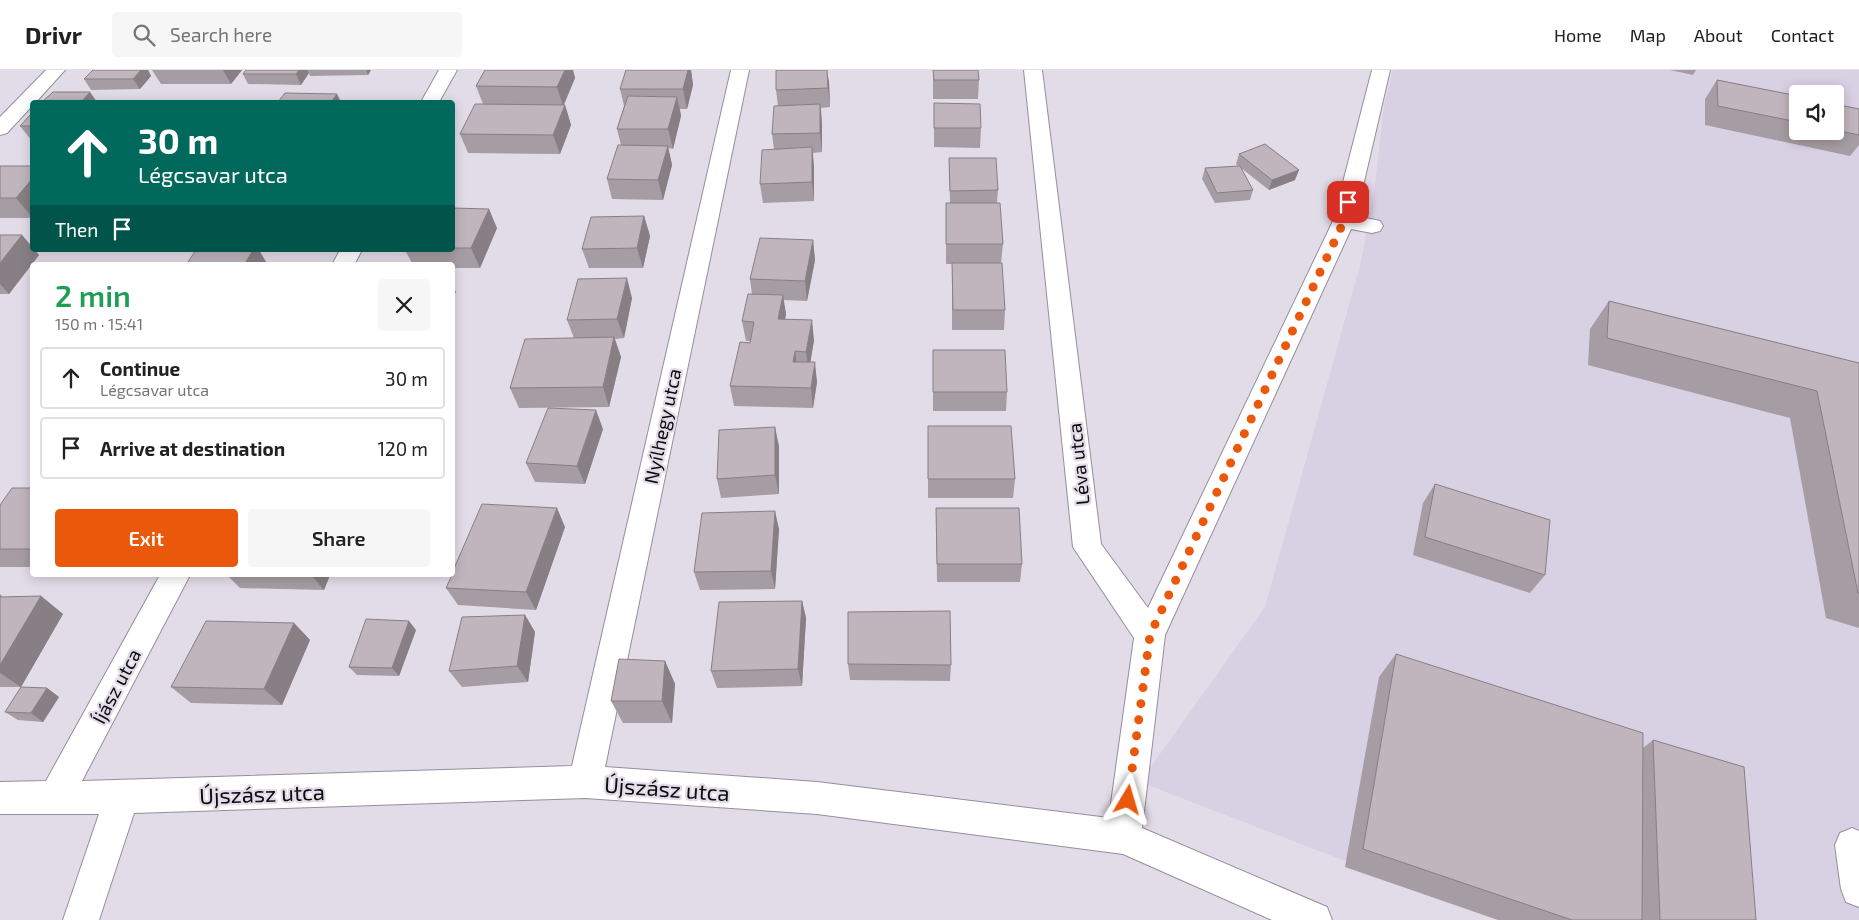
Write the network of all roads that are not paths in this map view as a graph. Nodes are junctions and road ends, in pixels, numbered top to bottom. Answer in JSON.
{"nodes":[{"id":1,"x":56,"y":70,"type":"edge"},
{"id":2,"x":448,"y":70,"type":"edge"},
{"id":3,"x":740,"y":70,"type":"edge"},
{"id":4,"x":1033,"y":70,"type":"edge"},
{"id":5,"x":1381,"y":70,"type":"edge"},
{"id":6,"x":431,"y":100,"type":"edge"},
{"id":7,"x":0,"y":129,"type":"edge"},
{"id":8,"x":1344,"y":221,"type":"junction"},
{"id":9,"x":1372,"y":226,"type":"dead end"},
{"id":10,"x":175,"y":577,"type":"edge"},
{"id":11,"x":1150,"y":635,"type":"junction"},
{"id":12,"x":585,"y":782,"type":"junction"},
{"id":13,"x":56,"y":797,"type":"junction"},
{"id":14,"x":0,"y":798,"type":"edge"},
{"id":15,"x":122,"y":798,"type":"junction"},
{"id":16,"x":1124,"y":837,"type":"junction"},
{"id":17,"x":1852,"y":845,"type":"dead end"},
{"id":18,"x":1859,"y":889,"type":"edge"},
{"id":19,"x":1280,"y":913,"type":"edge"},
{"id":20,"x":81,"y":920,"type":"edge"},
{"id":21,"x":1314,"y":920,"type":"edge"}],
"edges":[{"from":1,"to":7,"type":"street"},
{"from":2,"to":6,"type":"street"},
{"from":3,"to":12,"type":"street","name":"Nyílhegy utca"},
{"from":4,"to":11,"type":"street","name":"Léva utca"},
{"from":5,"to":8,"type":"street"},
{"from":8,"to":9,"type":"street"},
{"from":8,"to":11,"type":"street"},
{"from":10,"to":13,"type":"street","name":"Íjász utca"},
{"from":11,"to":16,"type":"street"},
{"from":12,"to":15,"type":"street","name":"Újszász utca"},
{"from":12,"to":16,"type":"street","name":"Újszász utca"},
{"from":13,"to":14,"type":"street","name":"Újszász utca"},
{"from":13,"to":15,"type":"street","name":"Újszász utca"},
{"from":15,"to":20,"type":"street"},
{"from":16,"to":19,"type":"street","name":"Újszász utca"},
{"from":17,"to":18,"type":"street"},
{"from":19,"to":21,"type":"street","name":"Újszász utca"}]}
